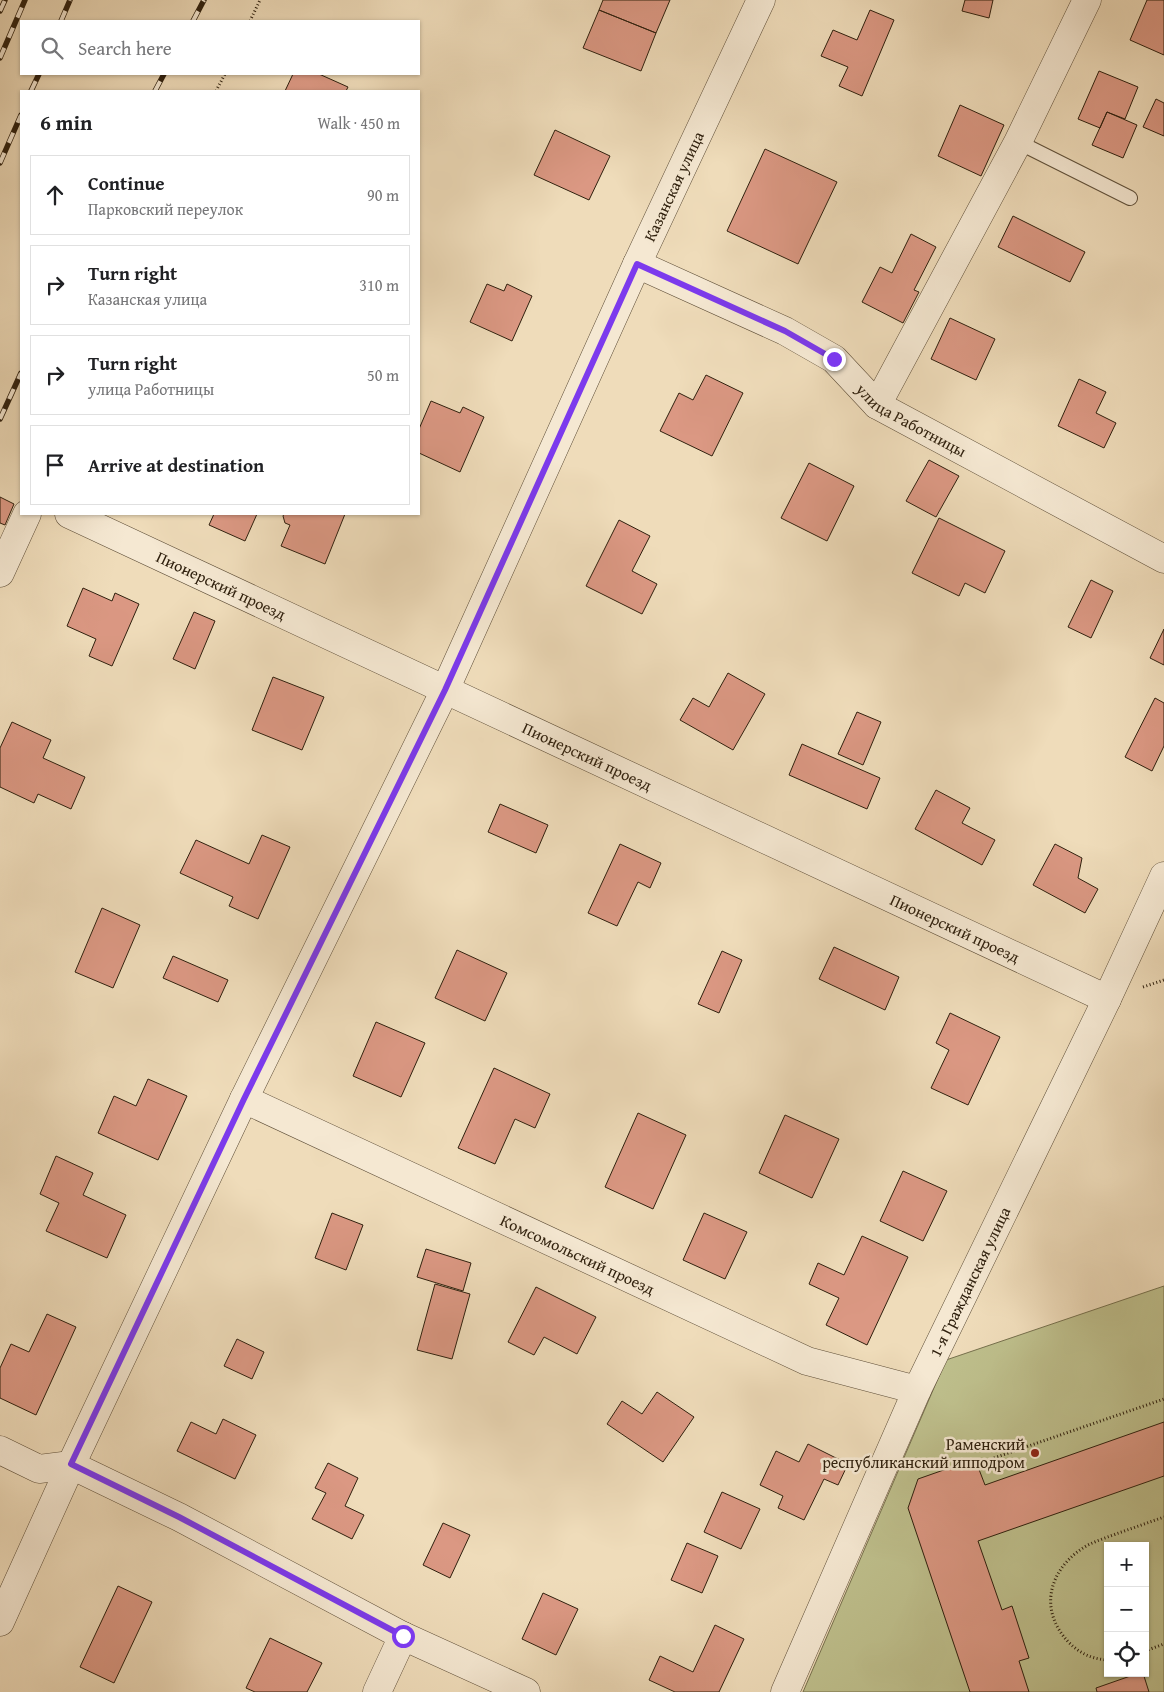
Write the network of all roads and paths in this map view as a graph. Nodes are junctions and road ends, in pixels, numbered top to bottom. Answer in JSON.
{"nodes":[{"id":1,"x":260,"y":0,"type":"edge"},
{"id":2,"x":761,"y":0,"type":"edge"},
{"id":3,"x":1087,"y":0,"type":"edge"},
{"id":4,"x":250,"y":20,"type":"edge"},
{"id":5,"x":224,"y":75,"type":"edge"},
{"id":6,"x":217,"y":90,"type":"edge"},
{"id":7,"x":1018,"y":142,"type":"junction"},
{"id":8,"x":1130,"y":198,"type":"dead end"},
{"id":9,"x":637,"y":264,"type":"junction"},
{"id":10,"x":877,"y":405,"type":"junction"},
{"id":11,"x":27,"y":515,"type":"edge"},
{"id":12,"x":71,"y":515,"type":"edge"},
{"id":13,"x":1164,"y":560,"type":"edge"},
{"id":14,"x":0,"y":573,"type":"edge"},
{"id":15,"x":445,"y":690,"type":"junction"},
{"id":16,"x":1164,"y":876,"type":"edge"},
{"id":17,"x":1107,"y":999,"type":"junction"},
{"id":18,"x":244,"y":1099,"type":"junction"},
{"id":19,"x":917,"y":1390,"type":"junction"},
{"id":20,"x":1164,"y":1399,"type":"edge"},
{"id":21,"x":0,"y":1450,"type":"edge"},
{"id":22,"x":994,"y":1458,"type":"dead end"},
{"id":23,"x":71,"y":1464,"type":"junction"},
{"id":24,"x":1164,"y":1517,"type":"edge"},
{"id":25,"x":0,"y":1622,"type":"edge"},
{"id":26,"x":403,"y":1636,"type":"junction"},
{"id":27,"x":1164,"y":1644,"type":"edge"},
{"id":28,"x":1149,"y":1649,"type":"edge"},
{"id":29,"x":1104,"y":1659,"type":"edge"},
{"id":30,"x":377,"y":1692,"type":"edge"},
{"id":31,"x":526,"y":1692,"type":"edge"},
{"id":32,"x":785,"y":1692,"type":"edge"}],
"edges":[{"from":1,"to":4,"type":"path"},
{"from":2,"to":9,"type":"street","name":"Казанская улица"},
{"from":3,"to":7,"type":"street"},
{"from":5,"to":6,"type":"path"},
{"from":7,"to":8,"type":"lane"},
{"from":7,"to":10,"type":"street"},
{"from":9,"to":10,"type":"street","name":"улица Работницы"},
{"from":9,"to":15,"type":"street","name":"Казанская улица"},
{"from":10,"to":13,"type":"street","name":"улица Работницы"},
{"from":11,"to":14,"type":"street"},
{"from":12,"to":15,"type":"street","name":"Пионерский проезд"},
{"from":15,"to":17,"type":"street","name":"Пионерский проезд"},
{"from":15,"to":18,"type":"street","name":"Казанская улица"},
{"from":16,"to":17,"type":"street","name":"1-я Гражданская улица"},
{"from":17,"to":19,"type":"street","name":"1-я Гражданская улица"},
{"from":18,"to":19,"type":"street","name":"Комсомольский проезд"},
{"from":18,"to":23,"type":"street","name":"Казанская улица"},
{"from":19,"to":32,"type":"street","name":"1-я Гражданская улица"},
{"from":20,"to":22,"type":"path"},
{"from":21,"to":23,"type":"street"},
{"from":23,"to":25,"type":"street","name":"Казанская улица"},
{"from":23,"to":26,"type":"street"},
{"from":24,"to":29,"type":"path"},
{"from":26,"to":30,"type":"street"},
{"from":26,"to":31,"type":"street"},
{"from":27,"to":28,"type":"path"}]}
